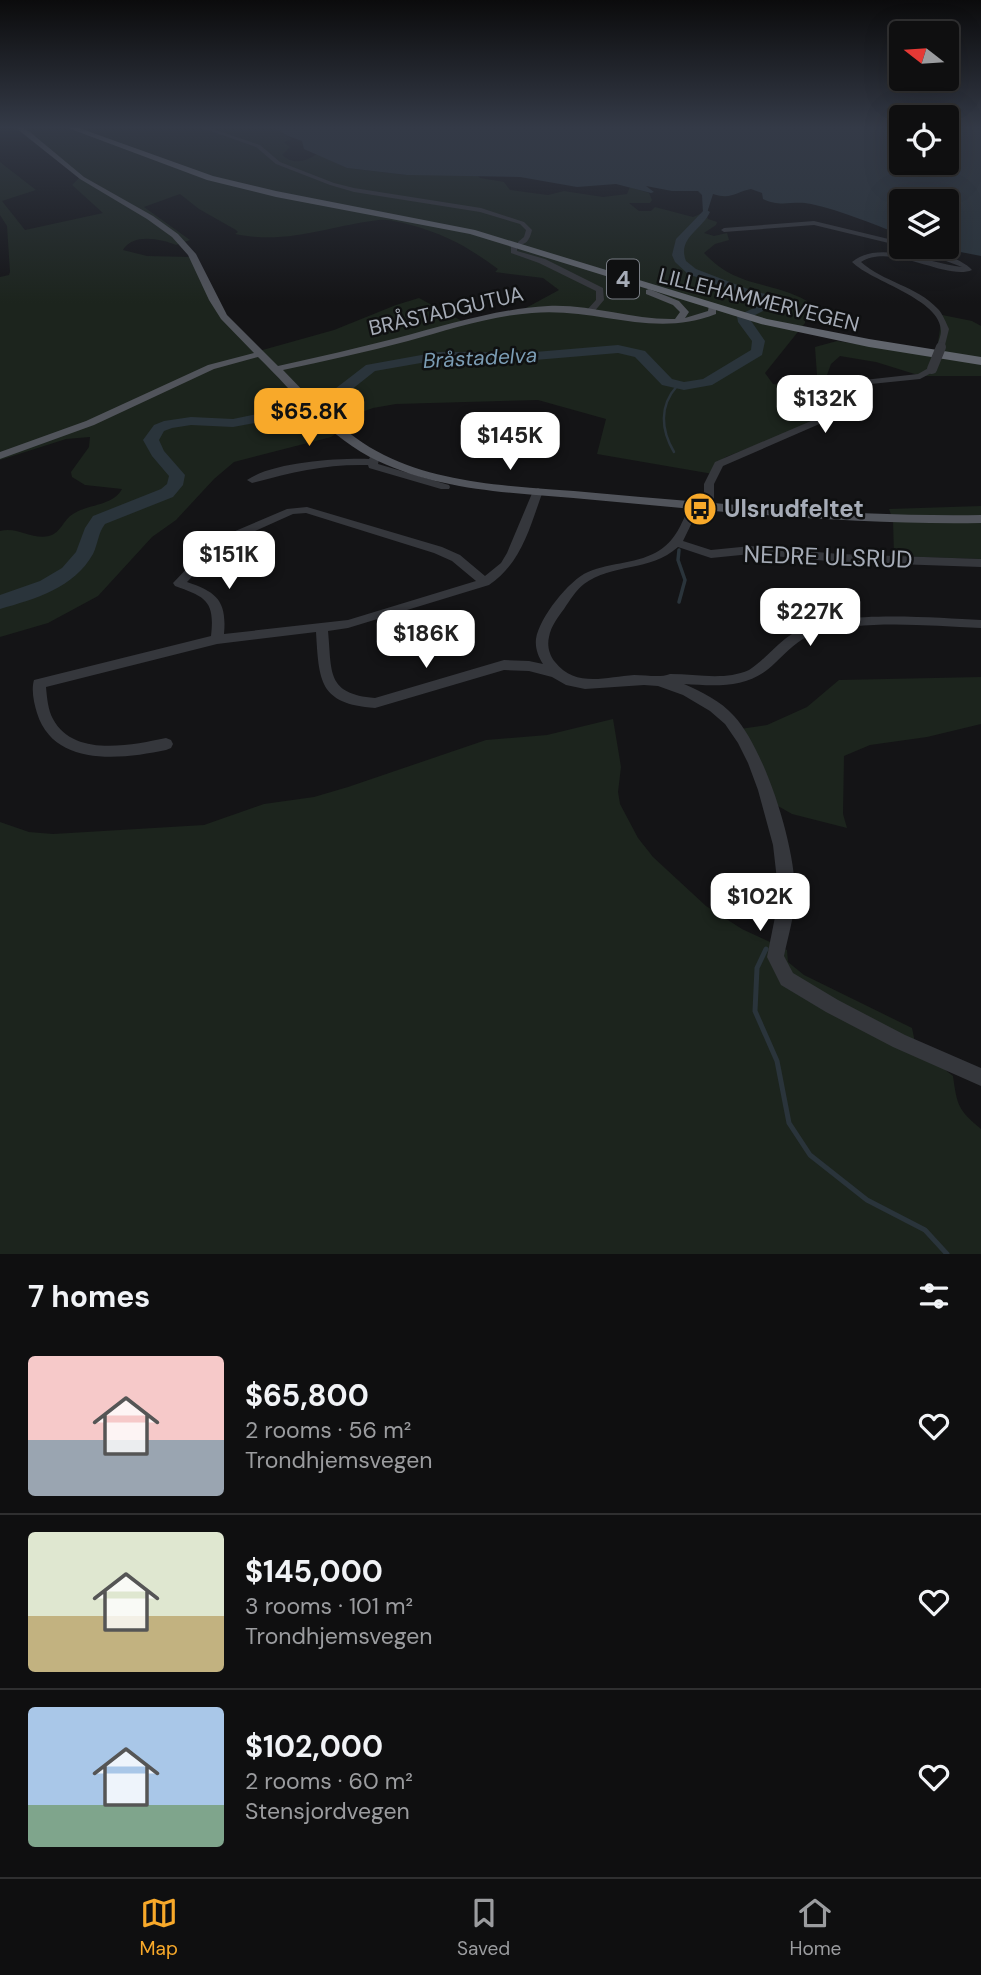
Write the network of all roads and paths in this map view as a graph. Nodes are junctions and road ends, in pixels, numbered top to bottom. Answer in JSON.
{"nodes":[{"id":1,"x":94,"y":187,"type":"edge"},
{"id":2,"x":248,"y":187,"type":"edge"},
{"id":3,"x":342,"y":187,"type":"edge"},
{"id":4,"x":724,"y":230,"type":"dead end"},
{"id":5,"x":889,"y":241,"type":"edge"},
{"id":6,"x":534,"y":250,"type":"junction"},
{"id":7,"x":889,"y":256,"type":"edge"},
{"id":8,"x":906,"y":259,"type":"edge"},
{"id":9,"x":949,"y":259,"type":"edge"},
{"id":10,"x":649,"y":292,"type":"junction"},
{"id":11,"x":590,"y":311,"type":"junction"},
{"id":12,"x":716,"y":311,"type":"junction"},
{"id":13,"x":680,"y":319,"type":"junction"},
{"id":14,"x":668,"y":323,"type":"junction"},
{"id":15,"x":259,"y":354,"type":"junction"},
{"id":16,"x":981,"y":363,"type":"edge"},
{"id":17,"x":276,"y":369,"type":"junction"},
{"id":18,"x":0,"y":456,"type":"edge"},
{"id":19,"x":374,"y":458,"type":"junction"},
{"id":20,"x":252,"y":480,"type":"dead end"},
{"id":21,"x":445,"y":487,"type":"dead end"},
{"id":22,"x":538,"y":491,"type":"junction"},
{"id":23,"x":695,"y":506,"type":"junction"},
{"id":24,"x":709,"y":507,"type":"junction"},
{"id":25,"x":981,"y":519,"type":"edge"},
{"id":26,"x":676,"y":544,"type":"junction"},
{"id":27,"x":981,"y":563,"type":"edge"},
{"id":28,"x":485,"y":582,"type":"junction"},
{"id":29,"x":981,"y":624,"type":"edge"},
{"id":30,"x":323,"y":629,"type":"junction"},
{"id":31,"x":217,"y":639,"type":"junction"},
{"id":32,"x":554,"y":673,"type":"junction"},
{"id":33,"x":655,"y":680,"type":"junction"},
{"id":34,"x":166,"y":744,"type":"dead end"},
{"id":35,"x":981,"y":1077,"type":"edge"}],
"edges":[{"from":1,"to":15,"type":"main road"},
{"from":2,"to":6,"type":"highway","name":"LILLEHAMMERVEGEN","number":"4"},
{"from":3,"to":11,"type":"street"},
{"from":4,"to":5,"type":"street"},
{"from":6,"to":10,"type":"highway","name":"LILLEHAMMERVEGEN","number":"4"},
{"from":6,"to":12,"type":"highway","name":"LILLEHAMMERVEGEN","number":"4"},
{"from":7,"to":24,"type":"street","bridge":true},
{"from":8,"to":9,"type":"street","bridge":true},
{"from":10,"to":12,"type":"highway","name":"LILLEHAMMERVEGEN","number":"4"},
{"from":10,"to":13,"type":"main road"},
{"from":11,"to":14,"type":"main road","name":"BRÅSTADGUTUA"},
{"from":11,"to":17,"type":"main road","name":"BRÅSTADGUTUA"},
{"from":12,"to":13,"type":"main road","name":"BRÅSTADGUTUA"},
{"from":12,"to":14,"type":"main road","name":"BRÅSTADGUTUA"},
{"from":12,"to":16,"type":"highway","name":"LILLEHAMMERVEGEN","number":"4"},
{"from":13,"to":14,"type":"main road","name":"BRÅSTADGUTUA"},
{"from":15,"to":17,"type":"main road"},
{"from":15,"to":18,"type":"main road"},
{"from":17,"to":19,"type":"main road"},
{"from":19,"to":20,"type":"street"},
{"from":19,"to":21,"type":"street"},
{"from":19,"to":22,"type":"main road"},
{"from":22,"to":23,"type":"main road"},
{"from":22,"to":28,"type":"street"},
{"from":23,"to":24,"type":"main road"},
{"from":23,"to":26,"type":"street"},
{"from":24,"to":25,"type":"main road"},
{"from":26,"to":27,"type":"street","name":"NEDRE ULSRUD"},
{"from":26,"to":32,"type":"street"},
{"from":28,"to":30,"type":"street"},
{"from":28,"to":31,"type":"street"},
{"from":29,"to":33,"type":"street"},
{"from":30,"to":31,"type":"street"},
{"from":30,"to":32,"type":"street"},
{"from":31,"to":34,"type":"street"},
{"from":32,"to":33,"type":"street"},
{"from":33,"to":35,"type":"street"}]}
